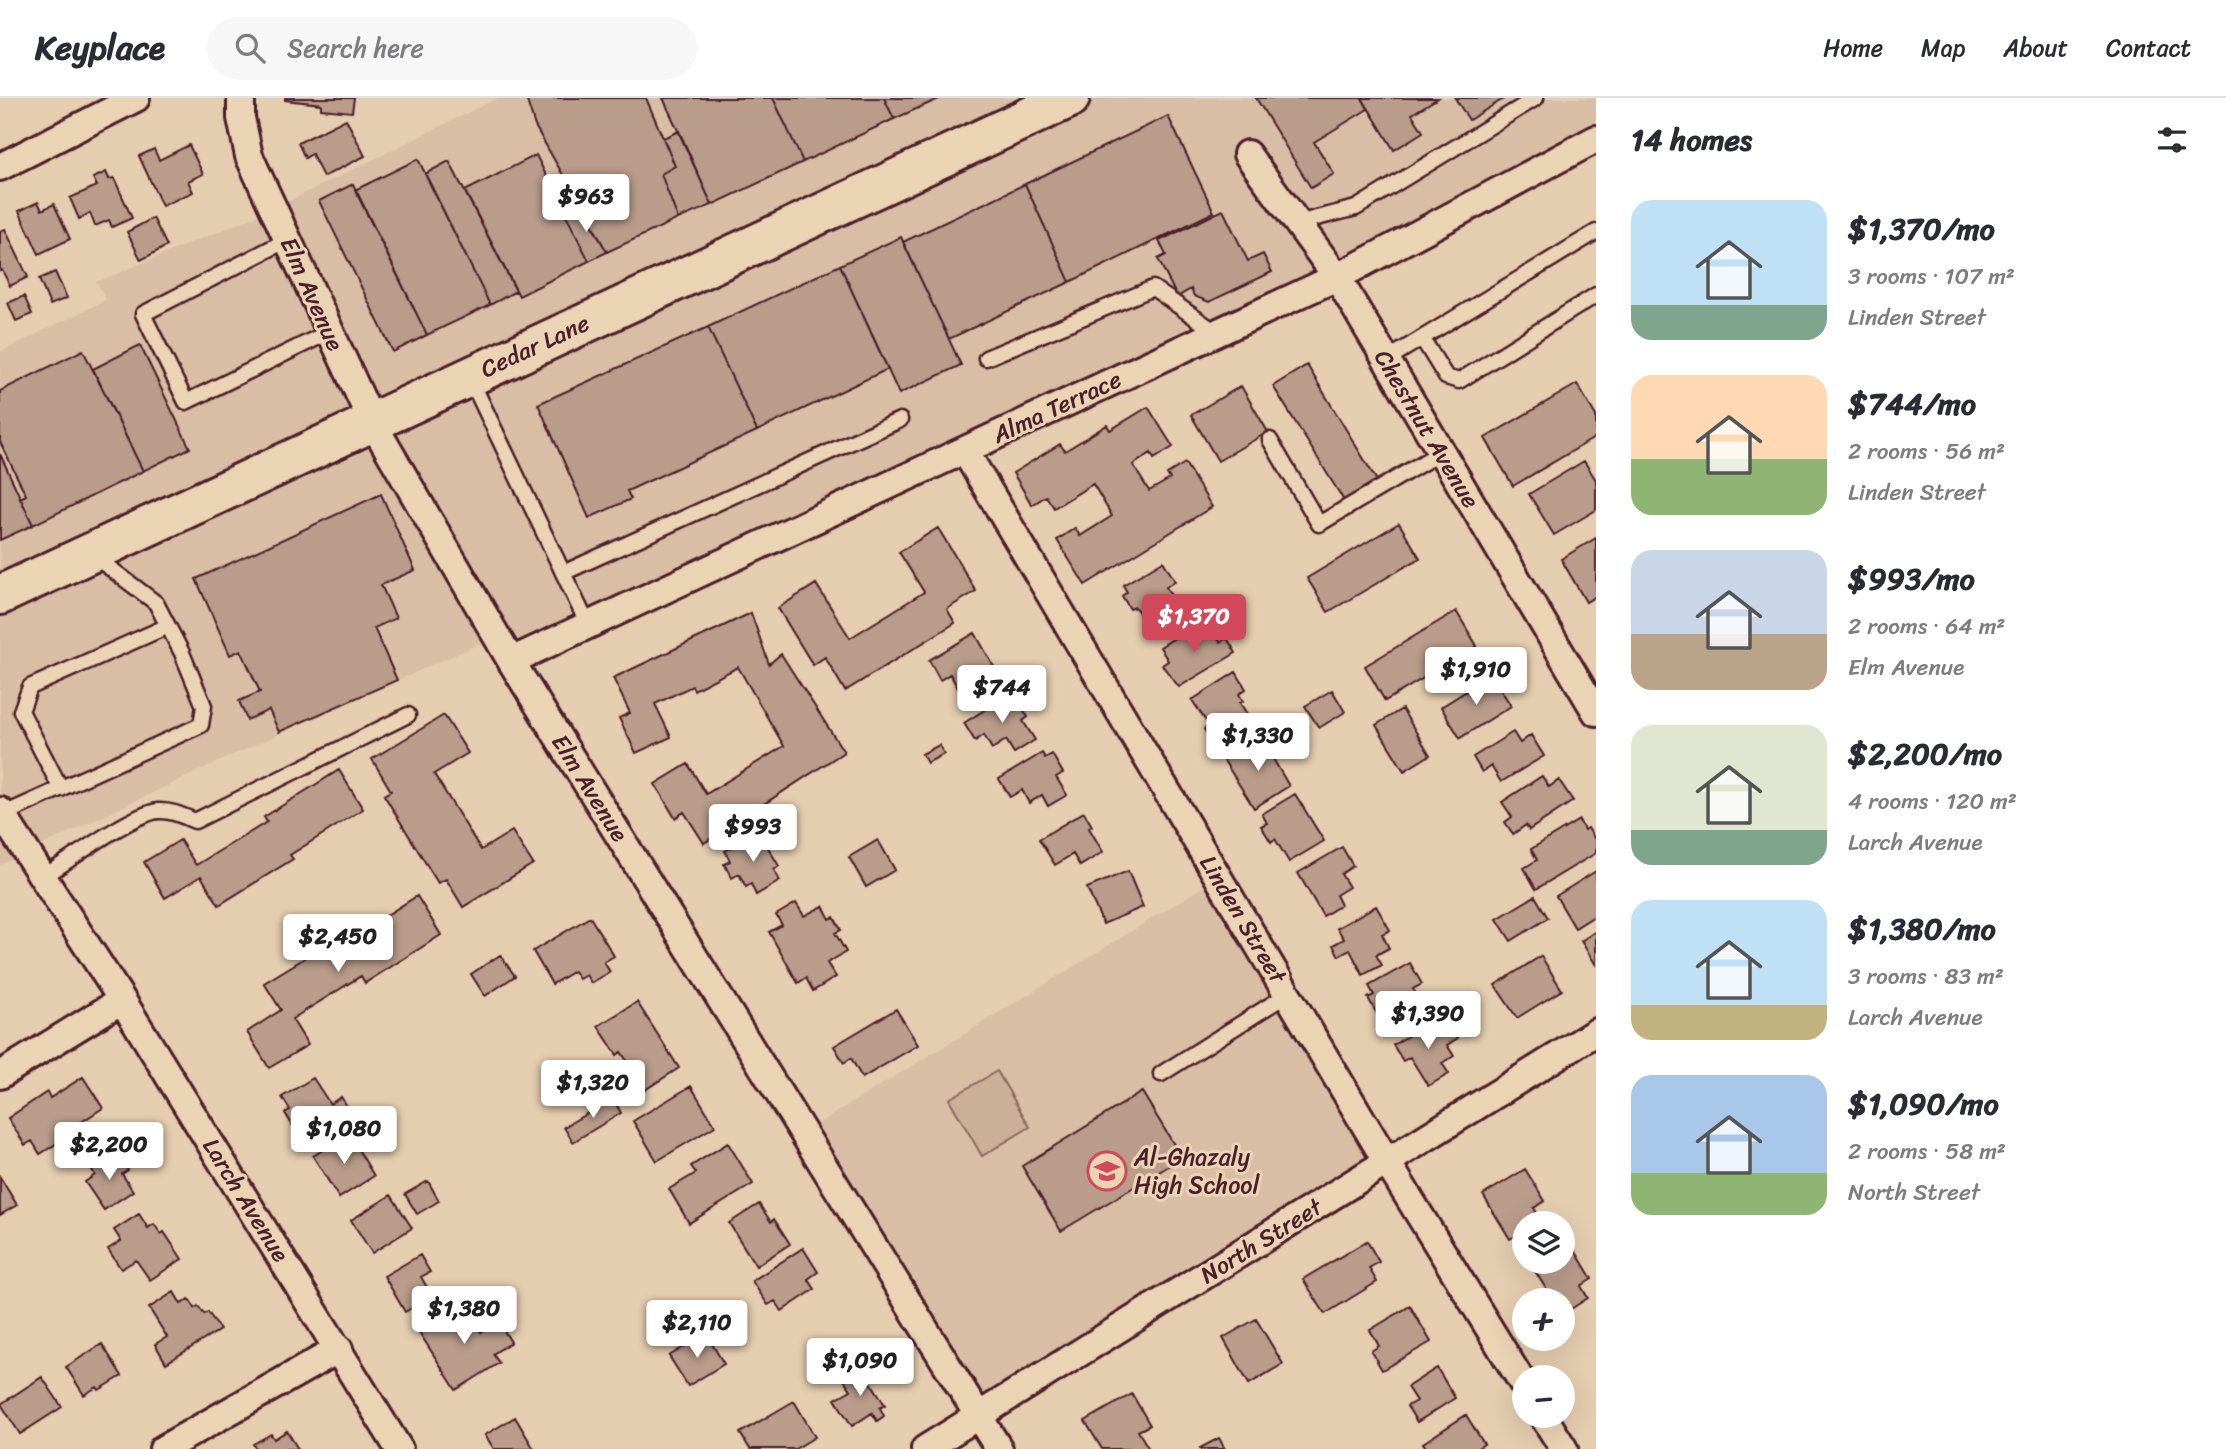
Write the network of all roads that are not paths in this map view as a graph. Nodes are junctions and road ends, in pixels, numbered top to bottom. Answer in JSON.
{"nodes":[{"id":1,"x":136,"y":98,"type":"edge"},
{"id":2,"x":241,"y":98,"type":"edge"},
{"id":3,"x":1070,"y":98,"type":"edge"},
{"id":4,"x":1536,"y":98,"type":"edge"},
{"id":5,"x":1596,"y":139,"type":"edge"},
{"id":6,"x":1247,"y":155,"type":"dead end"},
{"id":7,"x":0,"y":167,"type":"edge"},
{"id":8,"x":1297,"y":223,"type":"junction"},
{"id":9,"x":1596,"y":233,"type":"edge"},
{"id":10,"x":287,"y":240,"type":"junction"},
{"id":11,"x":1336,"y":277,"type":"junction"},
{"id":12,"x":1596,"y":295,"type":"edge"},
{"id":13,"x":328,"y":332,"type":"junction"},
{"id":14,"x":1217,"y":333,"type":"junction"},
{"id":15,"x":1422,"y":338,"type":"junction"},
{"id":16,"x":986,"y":358,"type":"dead end"},
{"id":17,"x":1386,"y":360,"type":"junction"},
{"id":18,"x":469,"y":376,"type":"junction"},
{"id":19,"x":900,"y":420,"type":"dead end"},
{"id":20,"x":372,"y":422,"type":"junction"},
{"id":21,"x":1270,"y":440,"type":"dead end"},
{"id":22,"x":965,"y":451,"type":"junction"},
{"id":23,"x":1441,"y":452,"type":"junction"},
{"id":24,"x":90,"y":553,"type":"junction"},
{"id":25,"x":563,"y":573,"type":"junction"},
{"id":26,"x":0,"y":595,"type":"edge"},
{"id":27,"x":588,"y":625,"type":"junction"},
{"id":28,"x":168,"y":626,"type":"junction"},
{"id":29,"x":511,"y":661,"type":"junction"},
{"id":30,"x":1596,"y":712,"type":"edge"},
{"id":31,"x":408,"y":715,"type":"dead end"},
{"id":32,"x":61,"y":789,"type":"junction"},
{"id":33,"x":1,"y":813,"type":"edge"},
{"id":34,"x":43,"y":877,"type":"junction"},
{"id":35,"x":1288,"y":994,"type":"junction"},
{"id":36,"x":122,"y":1000,"type":"junction"},
{"id":37,"x":1596,"y":1032,"type":"edge"},
{"id":38,"x":1161,"y":1074,"type":"dead end"},
{"id":39,"x":0,"y":1075,"type":"edge"},
{"id":40,"x":1387,"y":1162,"type":"junction"},
{"id":41,"x":339,"y":1349,"type":"junction"},
{"id":42,"x":1512,"y":1365,"type":"edge"},
{"id":43,"x":978,"y":1417,"type":"junction"},
{"id":44,"x":1551,"y":1428,"type":"edge"},
{"id":45,"x":163,"y":1449,"type":"edge"},
{"id":46,"x":399,"y":1449,"type":"edge"},
{"id":47,"x":925,"y":1449,"type":"edge"},
{"id":48,"x":999,"y":1449,"type":"edge"},
{"id":49,"x":1564,"y":1449,"type":"edge"}],
"edges":[{"from":1,"to":7,"type":"street"},
{"from":2,"to":10,"type":"street","name":"Elm Avenue"},
{"from":3,"to":18,"type":"main road","name":"Cedar Lane"},
{"from":4,"to":8,"type":"lane"},
{"from":5,"to":11,"type":"street","name":"Alma Terrace"},
{"from":6,"to":8,"type":"street","name":"Chestnut Avenue"},
{"from":8,"to":11,"type":"street","name":"Chestnut Avenue"},
{"from":9,"to":15,"type":"lane"},
{"from":10,"to":13,"type":"street","name":"Elm Avenue"},
{"from":10,"to":13,"type":"lane"},
{"from":11,"to":14,"type":"street","name":"Alma Terrace"},
{"from":11,"to":17,"type":"street","name":"Chestnut Avenue"},
{"from":12,"to":15,"type":"lane"},
{"from":13,"to":20,"type":"street","name":"Elm Avenue"},
{"from":14,"to":16,"type":"lane"},
{"from":14,"to":22,"type":"street","name":"Alma Terrace"},
{"from":15,"to":17,"type":"lane"},
{"from":17,"to":23,"type":"street","name":"Chestnut Avenue"},
{"from":18,"to":20,"type":"main road","name":"Cedar Lane"},
{"from":18,"to":25,"type":"lane"},
{"from":19,"to":25,"type":"lane"},
{"from":20,"to":24,"type":"main road","name":"Cedar Lane"},
{"from":20,"to":29,"type":"street","name":"Elm Avenue"},
{"from":21,"to":23,"type":"lane"},
{"from":22,"to":27,"type":"street","name":"Alma Terrace"},
{"from":22,"to":35,"type":"street","name":"Linden Street"},
{"from":23,"to":30,"type":"street","name":"Chestnut Avenue"},
{"from":24,"to":26,"type":"main road","name":"Cedar Lane"},
{"from":24,"to":28,"type":"lane"},
{"from":25,"to":27,"type":"lane"},
{"from":27,"to":29,"type":"street","name":"Alma Terrace"},
{"from":28,"to":32,"type":"lane"},
{"from":28,"to":32,"type":"lane"},
{"from":29,"to":43,"type":"street","name":"Elm Avenue"},
{"from":31,"to":34,"type":"lane"},
{"from":32,"to":33,"type":"lane"},
{"from":33,"to":34,"type":"street","name":"Larch Avenue"},
{"from":34,"to":36,"type":"street","name":"Larch Avenue"},
{"from":35,"to":38,"type":"lane"},
{"from":35,"to":40,"type":"street","name":"Linden Street"},
{"from":36,"to":39,"type":"street"},
{"from":36,"to":41,"type":"street","name":"Larch Avenue"},
{"from":37,"to":40,"type":"street","name":"North Street"},
{"from":40,"to":42,"type":"street","name":"Linden Street"},
{"from":40,"to":43,"type":"street","name":"North Street"},
{"from":41,"to":45,"type":"street"},
{"from":41,"to":46,"type":"street","name":"Larch Avenue"},
{"from":43,"to":47,"type":"street","name":"North Street"},
{"from":43,"to":48,"type":"street","name":"Elm Avenue"},
{"from":44,"to":49,"type":"street"}]}
